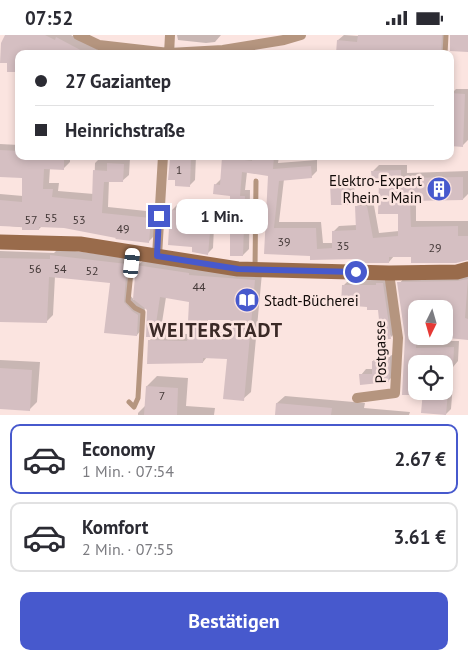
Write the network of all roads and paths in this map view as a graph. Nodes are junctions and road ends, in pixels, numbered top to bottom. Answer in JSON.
{"nodes":[{"id":1,"x":78,"y":35,"type":"edge"},
{"id":2,"x":170,"y":35,"type":"edge"},
{"id":3,"x":301,"y":35,"type":"edge"},
{"id":4,"x":446,"y":35,"type":"edge"},
{"id":5,"x":143,"y":50,"type":"edge"},
{"id":6,"x":169,"y":50,"type":"edge"},
{"id":7,"x":223,"y":50,"type":"edge"},
{"id":8,"x":445,"y":50,"type":"edge"},
{"id":9,"x":163,"y":160,"type":"edge"},
{"id":10,"x":256,"y":181,"type":"dead end"},
{"id":11,"x":0,"y":242,"type":"edge"},
{"id":12,"x":133,"y":252,"type":"junction"},
{"id":13,"x":157,"y":256,"type":"junction"},
{"id":14,"x":255,"y":269,"type":"junction"},
{"id":15,"x":468,"y":269,"type":"edge"},
{"id":16,"x":389,"y":273,"type":"junction"},
{"id":17,"x":357,"y":398,"type":"dead end"},
{"id":18,"x":129,"y":402,"type":"dead end"}],
"edges":[{"from":1,"to":5,"type":"street"},
{"from":2,"to":6,"type":"street"},
{"from":3,"to":7,"type":"street"},
{"from":4,"to":8,"type":"lane"},
{"from":9,"to":13,"type":"street"},
{"from":10,"to":14,"type":"lane"},
{"from":11,"to":12,"type":"street"},
{"from":12,"to":13,"type":"street"},
{"from":12,"to":18,"type":"lane"},
{"from":13,"to":14,"type":"street"},
{"from":14,"to":16,"type":"street"},
{"from":15,"to":16,"type":"street"},
{"from":16,"to":17,"type":"street","name":"Postgasse"}]}
